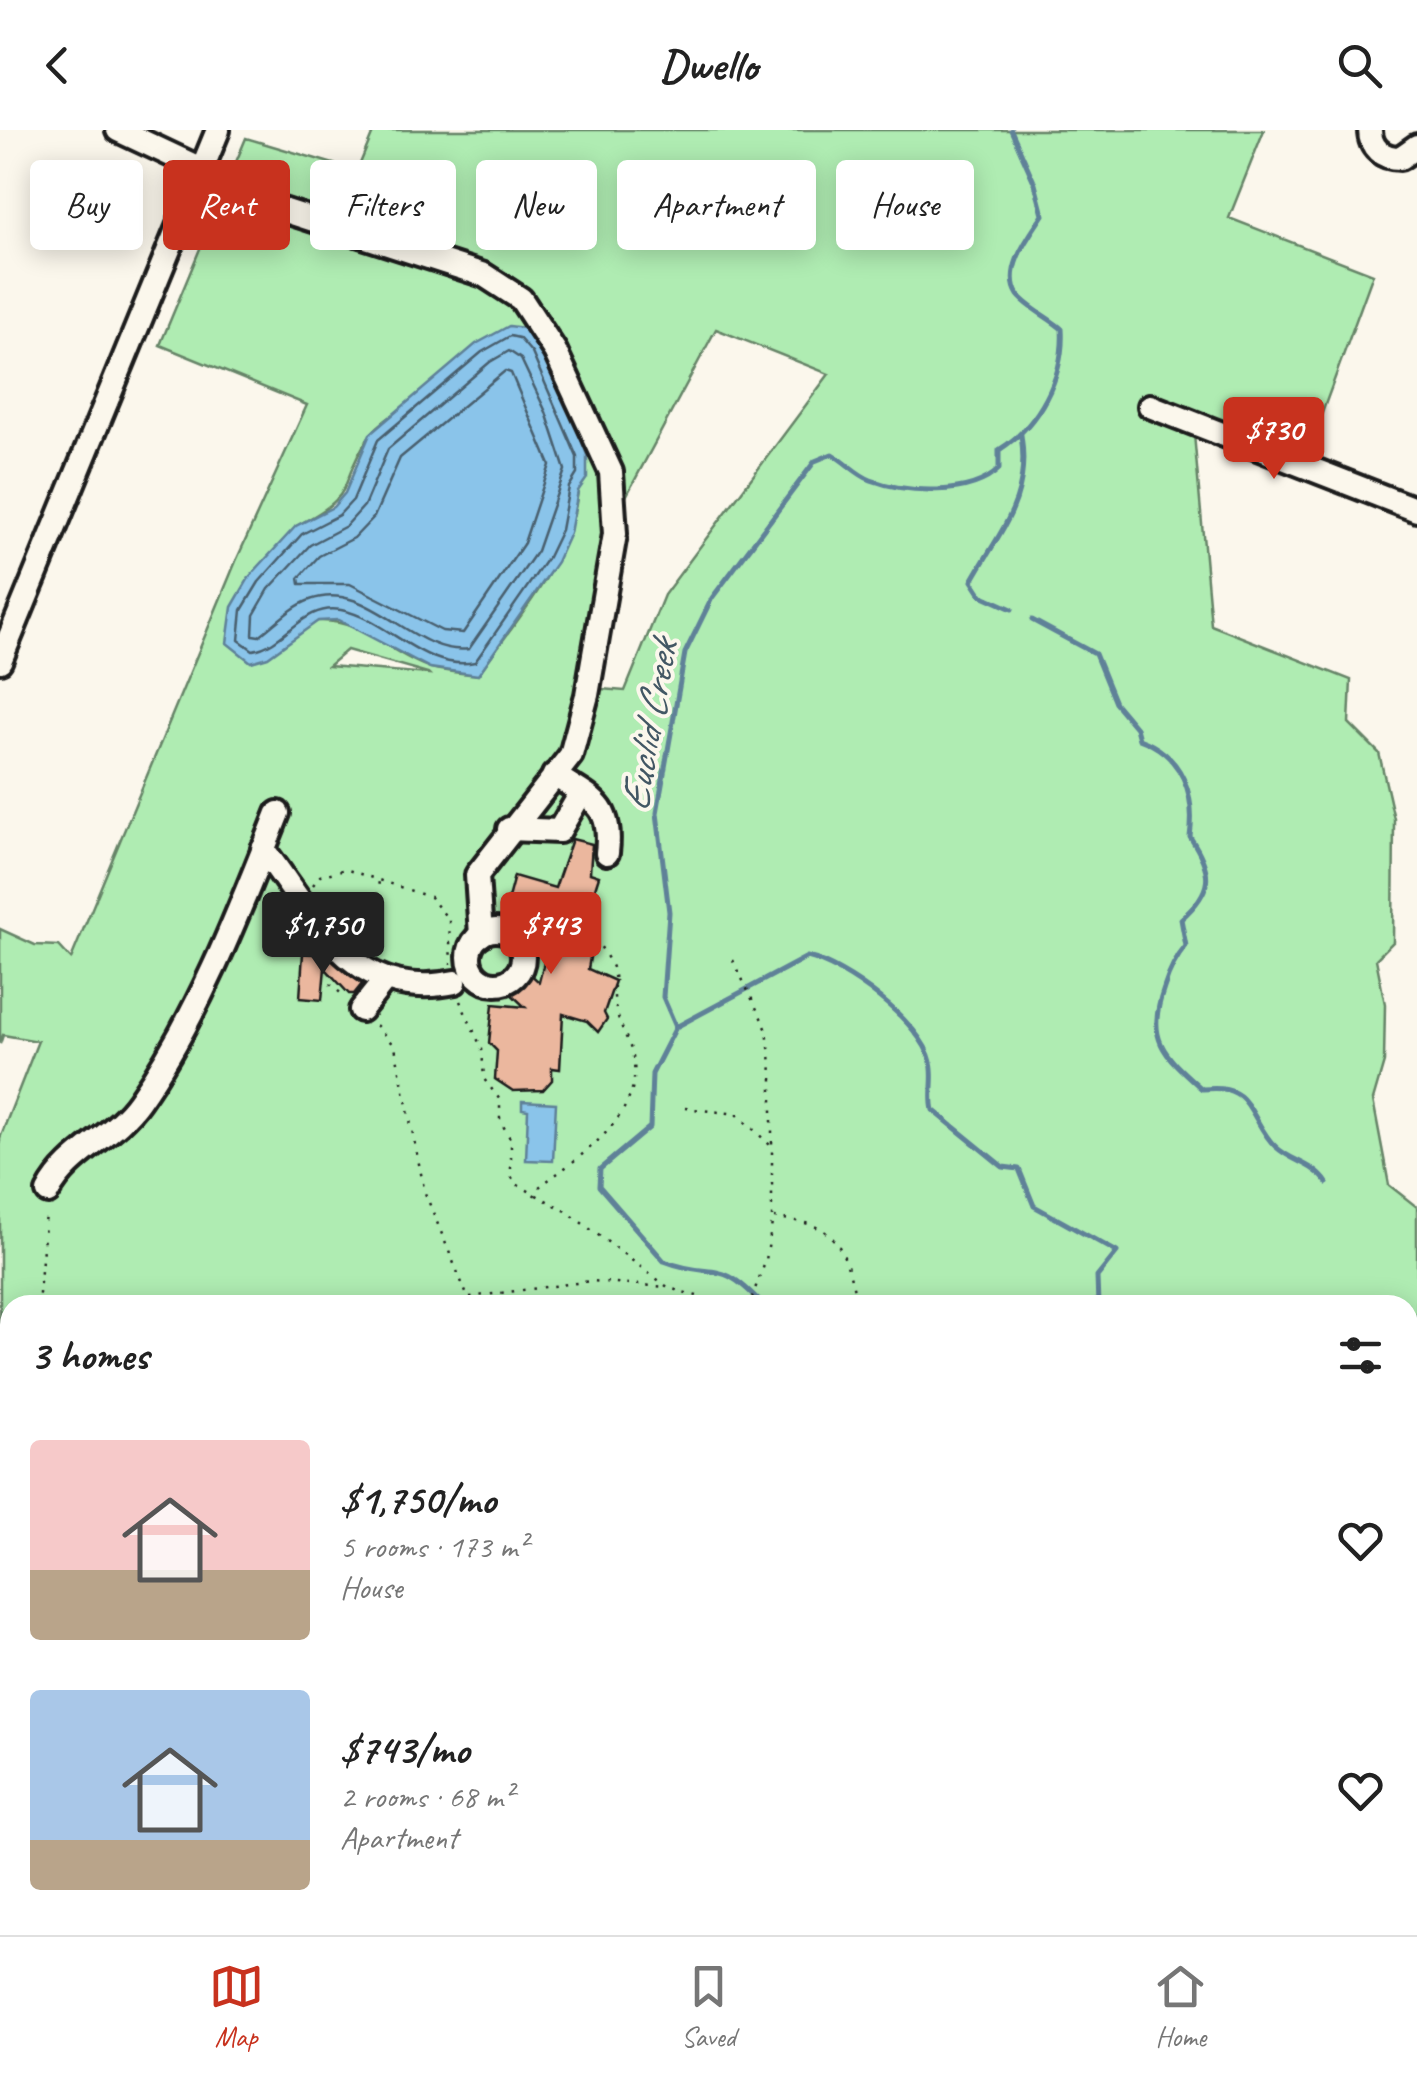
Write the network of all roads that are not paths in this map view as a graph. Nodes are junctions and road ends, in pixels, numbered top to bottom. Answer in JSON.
{"nodes":[{"id":1,"x":118,"y":130,"type":"edge"},
{"id":2,"x":218,"y":130,"type":"edge"},
{"id":3,"x":1370,"y":130,"type":"edge"},
{"id":4,"x":1417,"y":146,"type":"edge"},
{"id":5,"x":177,"y":160,"type":"edge"},
{"id":6,"x":213,"y":160,"type":"edge"},
{"id":7,"x":290,"y":216,"type":"edge"},
{"id":8,"x":178,"y":250,"type":"edge"},
{"id":9,"x":1150,"y":406,"type":"dead end"},
{"id":10,"x":1417,"y":510,"type":"edge"},
{"id":11,"x":0,"y":661,"type":"edge"},
{"id":12,"x":554,"y":776,"type":"junction"},
{"id":13,"x":581,"y":792,"type":"junction"},
{"id":14,"x":278,"y":813,"type":"dead end"},
{"id":15,"x":509,"y":829,"type":"junction"},
{"id":16,"x":264,"y":849,"type":"junction"},
{"id":17,"x":607,"y":853,"type":"dead end"},
{"id":18,"x":481,"y":935,"type":"dead end"},
{"id":19,"x":384,"y":981,"type":"junction"},
{"id":20,"x":456,"y":982,"type":"road end"},
{"id":21,"x":361,"y":1010,"type":"road end"},
{"id":22,"x":48,"y":1192,"type":"road end"}],
"edges":[{"from":1,"to":5,"type":"street"},
{"from":2,"to":6,"type":"street"},
{"from":3,"to":4,"type":"street"},
{"from":7,"to":12,"type":"street"},
{"from":8,"to":11,"type":"street"},
{"from":9,"to":10,"type":"street"},
{"from":12,"to":13,"type":"street"},
{"from":12,"to":15,"type":"street"},
{"from":13,"to":15,"type":"street"},
{"from":13,"to":17,"type":"street"},
{"from":14,"to":16,"type":"street"},
{"from":15,"to":18,"type":"street"},
{"from":16,"to":19,"type":"street"},
{"from":16,"to":22,"type":"street"},
{"from":19,"to":20,"type":"street"},
{"from":19,"to":21,"type":"street"}]}
